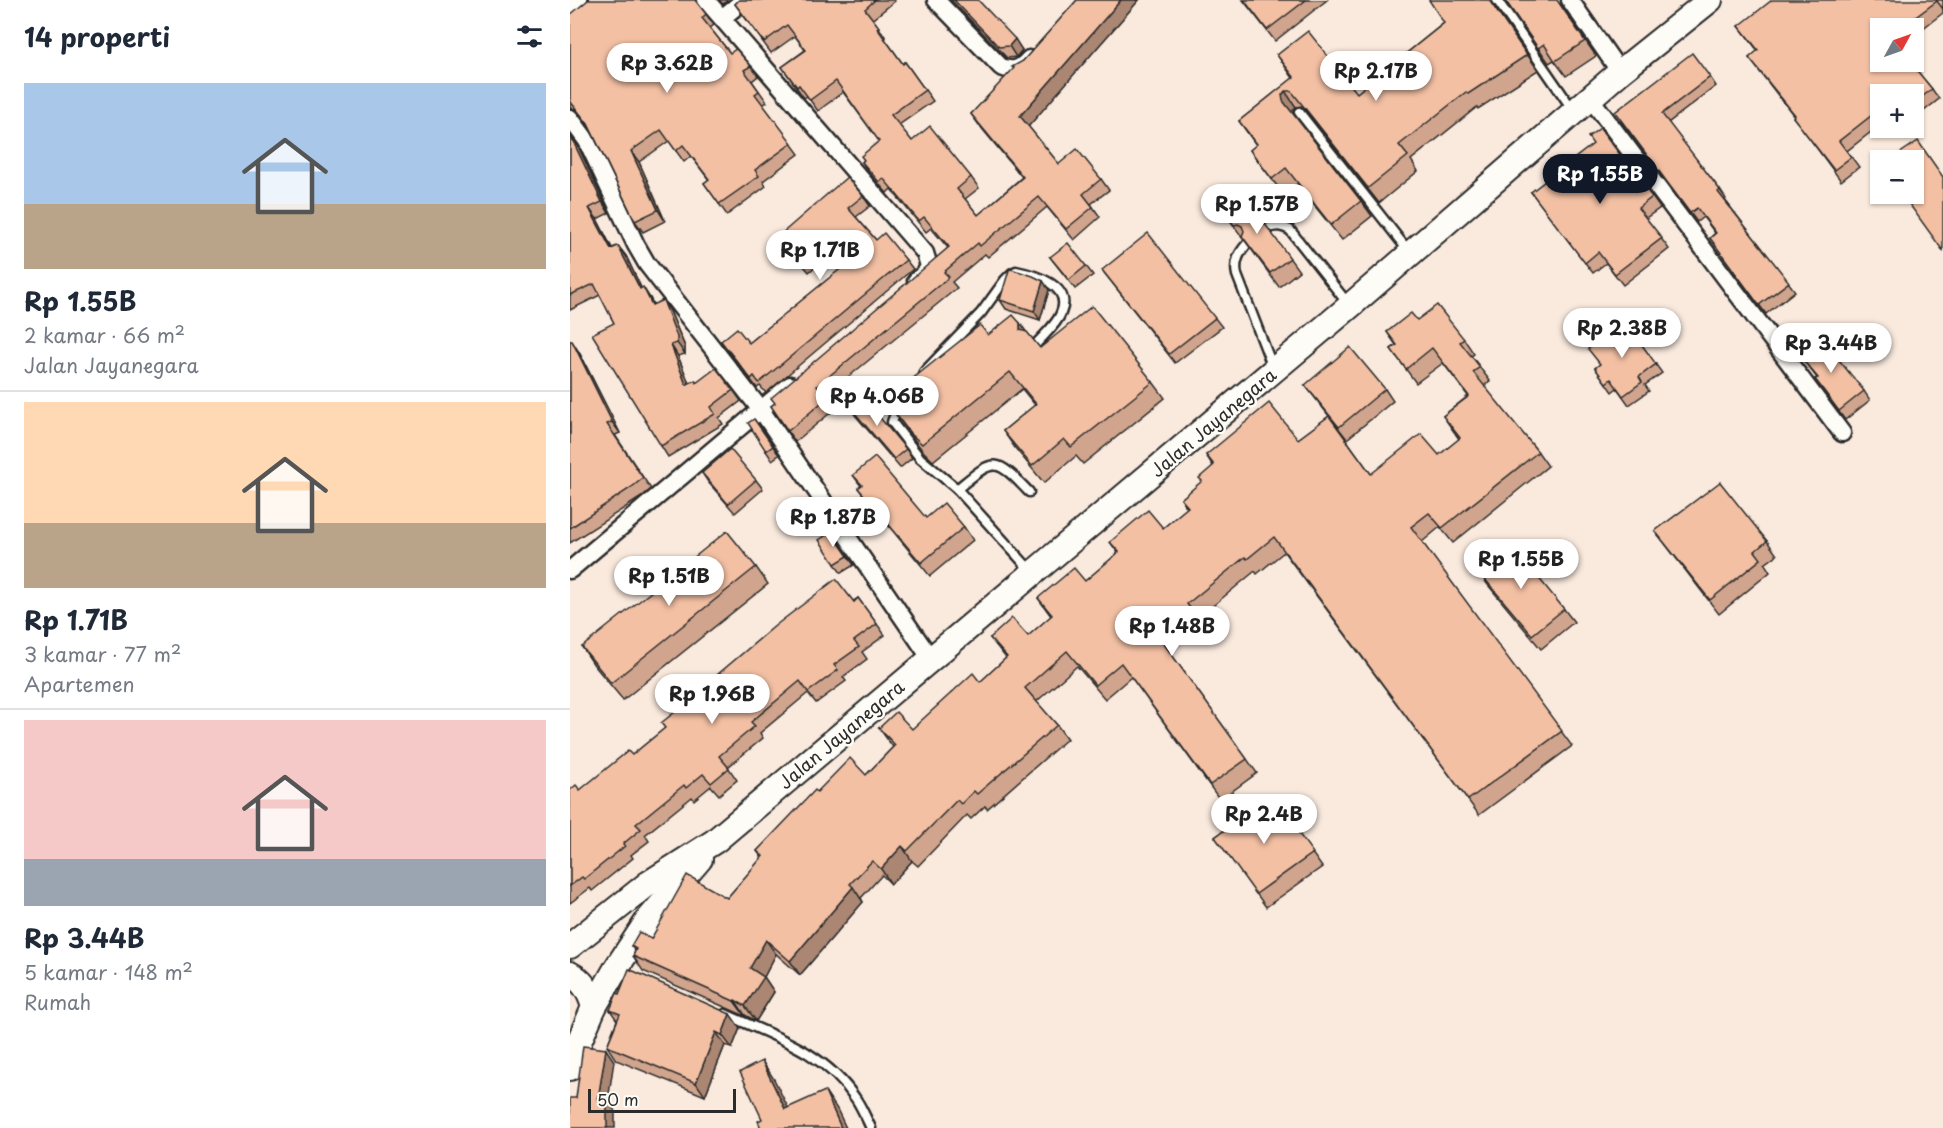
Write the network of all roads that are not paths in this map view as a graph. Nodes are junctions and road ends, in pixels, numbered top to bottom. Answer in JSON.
{"nodes":[{"id":1,"x":579,"y":0,"type":"edge"},
{"id":2,"x":706,"y":0,"type":"edge"},
{"id":3,"x":744,"y":0,"type":"edge"},
{"id":4,"x":936,"y":0,"type":"edge"},
{"id":5,"x":1497,"y":0,"type":"edge"},
{"id":6,"x":1570,"y":0,"type":"edge"},
{"id":7,"x":1710,"y":0,"type":"edge"},
{"id":8,"x":570,"y":9,"type":"edge"},
{"id":9,"x":722,"y":18,"type":"junction"},
{"id":10,"x":1038,"y":49,"type":"edge"},
{"id":11,"x":1620,"y":72,"type":"junction"},
{"id":12,"x":1583,"y":106,"type":"junction"},
{"id":13,"x":1299,"y":112,"type":"edge"},
{"id":14,"x":570,"y":118,"type":"edge"},
{"id":15,"x":1268,"y":228,"type":"edge"},
{"id":16,"x":1247,"y":244,"type":"edge"},
{"id":17,"x":1411,"y":253,"type":"junction"},
{"id":18,"x":908,"y":287,"type":"edge"},
{"id":19,"x":1350,"y":306,"type":"junction"},
{"id":20,"x":1037,"y":342,"type":"edge"},
{"id":21,"x":807,"y":371,"type":"edge"},
{"id":22,"x":1274,"y":371,"type":"junction"},
{"id":23,"x":921,"y":375,"type":"edge"},
{"id":24,"x":903,"y":400,"type":"edge"},
{"id":25,"x":761,"y":410,"type":"junction"},
{"id":26,"x":1842,"y":433,"type":"dead end"},
{"id":27,"x":957,"y":489,"type":"junction"},
{"id":28,"x":1029,"y":492,"type":"dead end"},
{"id":29,"x":570,"y":570,"type":"edge"},
{"id":30,"x":1034,"y":574,"type":"junction"},
{"id":31,"x":930,"y":659,"type":"junction"},
{"id":32,"x":715,"y":841,"type":"junction"},
{"id":33,"x":570,"y":946,"type":"edge"},
{"id":34,"x":570,"y":974,"type":"edge"},
{"id":35,"x":594,"y":1007,"type":"junction"},
{"id":36,"x":716,"y":1010,"type":"edge"},
{"id":37,"x":570,"y":1068,"type":"edge"},
{"id":38,"x":871,"y":1128,"type":"edge"}],
"edges":[{"from":1,"to":8,"type":"street"},
{"from":2,"to":9,"type":"street"},
{"from":3,"to":9,"type":"street"},
{"from":4,"to":10,"type":"street"},
{"from":5,"to":12,"type":"lane"},
{"from":6,"to":11,"type":"street"},
{"from":7,"to":11,"type":"main road","name":"Jalan Jayanegara"},
{"from":9,"to":18,"type":"street"},
{"from":11,"to":12,"type":"main road","name":"Jalan Jayanegara"},
{"from":12,"to":17,"type":"main road","name":"Jalan Jayanegara"},
{"from":12,"to":26,"type":"street"},
{"from":13,"to":17,"type":"lane"},
{"from":14,"to":25,"type":"street"},
{"from":15,"to":19,"type":"lane"},
{"from":16,"to":22,"type":"lane"},
{"from":17,"to":19,"type":"main road","name":"Jalan Jayanegara"},
{"from":19,"to":22,"type":"main road","name":"Jalan Jayanegara"},
{"from":20,"to":23,"type":"lane"},
{"from":21,"to":25,"type":"street"},
{"from":22,"to":30,"type":"main road","name":"Jalan Jayanegara"},
{"from":24,"to":27,"type":"lane"},
{"from":25,"to":29,"type":"street"},
{"from":25,"to":31,"type":"street"},
{"from":27,"to":28,"type":"lane"},
{"from":27,"to":30,"type":"lane"},
{"from":30,"to":31,"type":"main road","name":"Jalan Jayanegara"},
{"from":31,"to":32,"type":"main road","name":"Jalan Jayanegara"},
{"from":32,"to":33,"type":"main road","name":"Jalan Jayanegara"},
{"from":32,"to":35,"type":"main road","name":"Jalan Jayanegara"},
{"from":34,"to":35,"type":"main road"},
{"from":35,"to":37,"type":"main road","name":"Jalan Jayanegara"},
{"from":36,"to":38,"type":"lane"}]}
